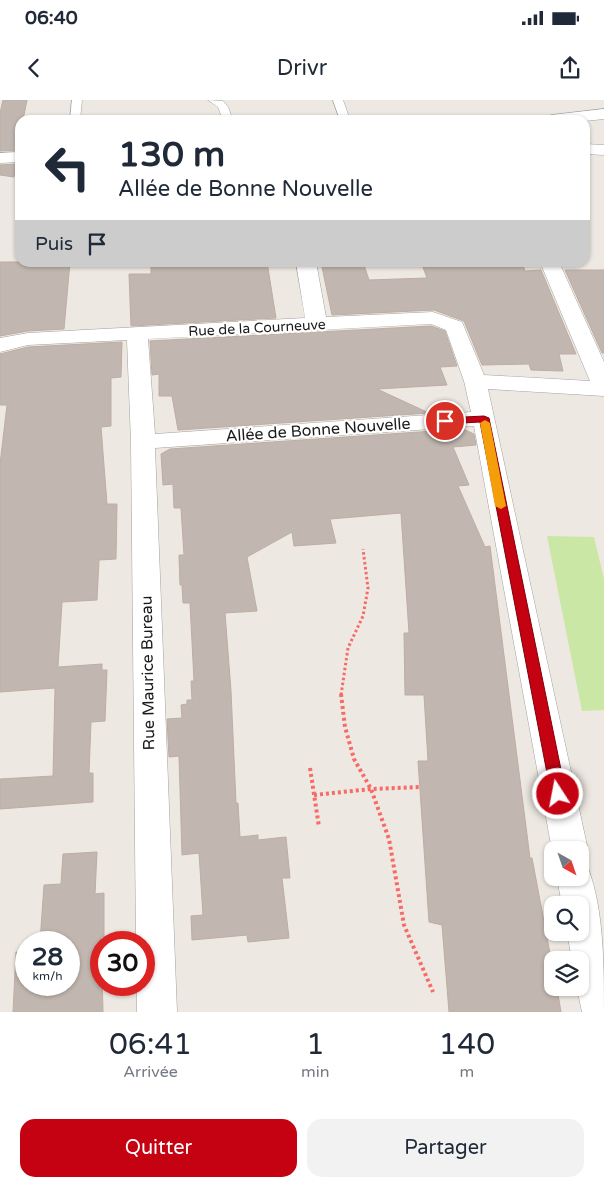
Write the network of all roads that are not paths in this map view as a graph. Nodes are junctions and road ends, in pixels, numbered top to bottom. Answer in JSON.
{"nodes":[{"id":1,"x":77,"y":100,"type":"edge"},
{"id":2,"x":213,"y":100,"type":"edge"},
{"id":3,"x":338,"y":100,"type":"edge"},
{"id":4,"x":592,"y":100,"type":"edge"},
{"id":5,"x":604,"y":114,"type":"edge"},
{"id":6,"x":76,"y":115,"type":"edge"},
{"id":7,"x":227,"y":115,"type":"edge"},
{"id":8,"x":343,"y":115,"type":"edge"},
{"id":9,"x":590,"y":116,"type":"edge"},
{"id":10,"x":590,"y":149,"type":"edge"},
{"id":11,"x":604,"y":150,"type":"edge"},
{"id":12,"x":15,"y":157,"type":"edge"},
{"id":13,"x":0,"y":158,"type":"edge"},
{"id":14,"x":307,"y":267,"type":"edge"},
{"id":15,"x":551,"y":267,"type":"edge"},
{"id":16,"x":317,"y":324,"type":"junction"},
{"id":17,"x":137,"y":334,"type":"junction"},
{"id":18,"x":0,"y":344,"type":"edge"},
{"id":19,"x":475,"y":381,"type":"junction"},
{"id":20,"x":604,"y":388,"type":"edge"},
{"id":21,"x":484,"y":418,"type":"junction"},
{"id":22,"x":143,"y":442,"type":"junction"},
{"id":23,"x":568,"y":841,"type":"edge"},
{"id":24,"x":577,"y":886,"type":"edge"},
{"id":25,"x":157,"y":1012,"type":"edge"},
{"id":26,"x":602,"y":1012,"type":"edge"}],
"edges":[{"from":1,"to":6,"type":"lane"},
{"from":2,"to":7,"type":"lane"},
{"from":3,"to":8,"type":"lane"},
{"from":4,"to":5,"type":"street"},
{"from":5,"to":9,"type":"street"},
{"from":10,"to":11,"type":"street"},
{"from":12,"to":13,"type":"street"},
{"from":14,"to":16,"type":"street"},
{"from":15,"to":20,"type":"street"},
{"from":16,"to":17,"type":"street","name":"Rue de la Courneuve"},
{"from":16,"to":19,"type":"street","name":"Rue de la Courneuve"},
{"from":17,"to":18,"type":"street","name":"Rue de la Courneuve"},
{"from":17,"to":22,"type":"street","name":"Rue Maurice Bureau"},
{"from":19,"to":20,"type":"street"},
{"from":19,"to":21,"type":"street"},
{"from":21,"to":22,"type":"street","name":"Allée de Bonne Nouvelle"},
{"from":21,"to":23,"type":"street"},
{"from":22,"to":25,"type":"street","name":"Rue Maurice Bureau"},
{"from":24,"to":26,"type":"street"}]}
